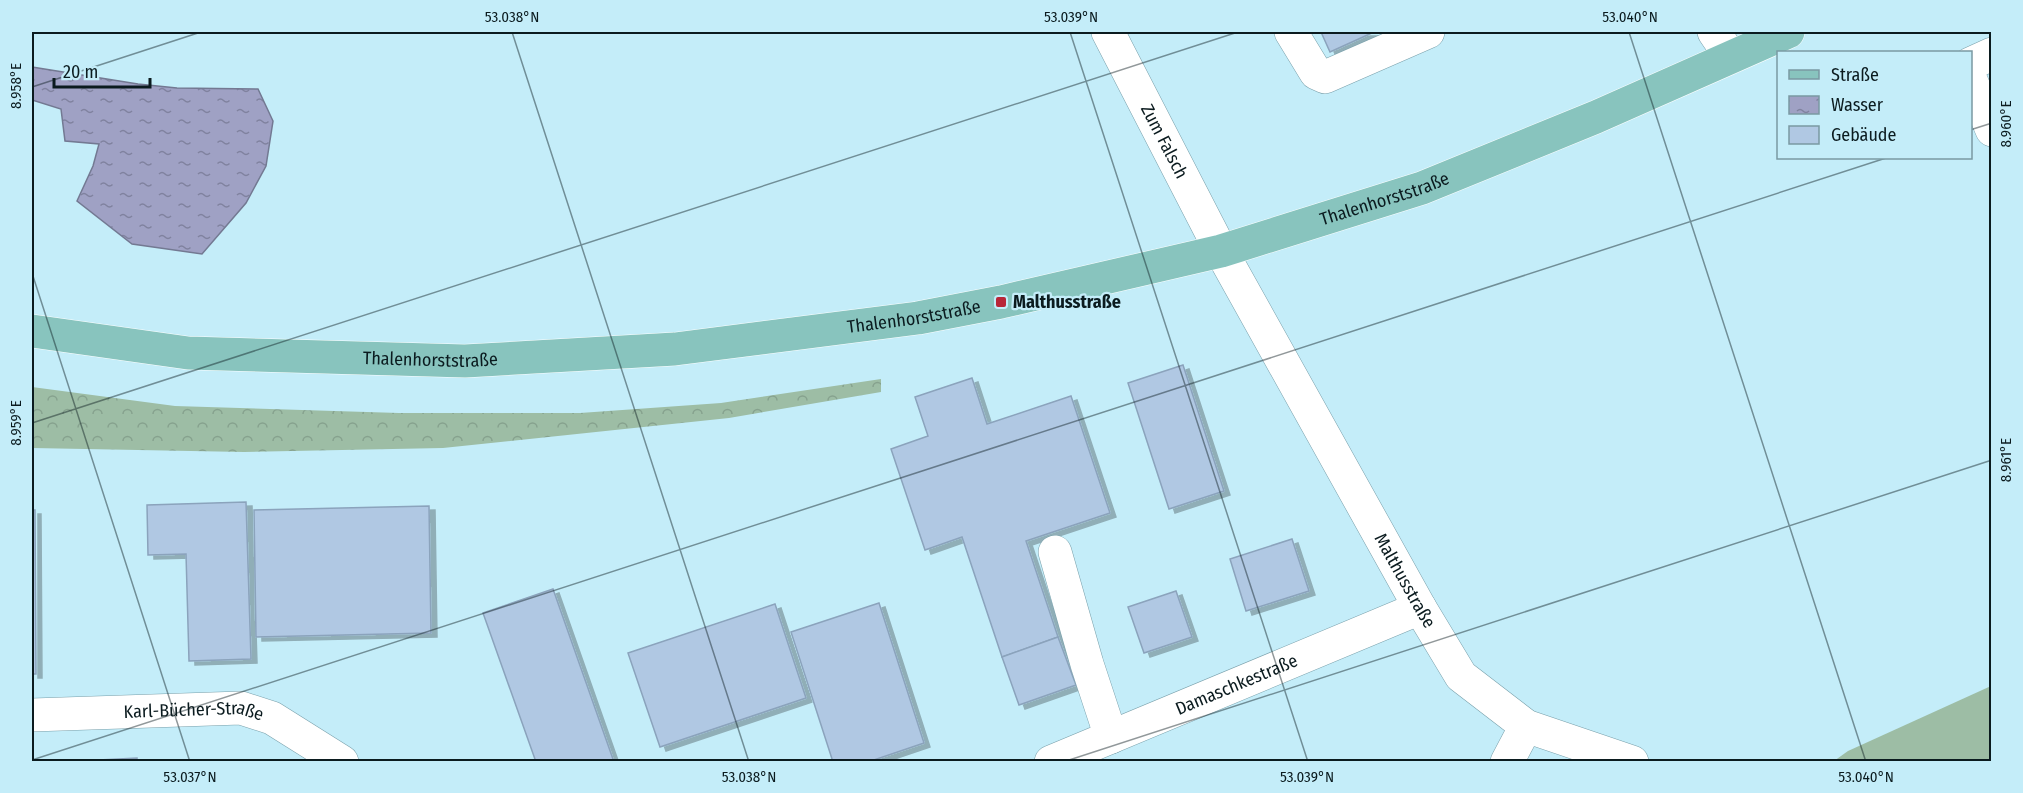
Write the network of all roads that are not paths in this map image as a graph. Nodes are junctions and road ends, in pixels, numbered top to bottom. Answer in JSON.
{"nodes":[{"id":1,"x":1108,"y":32,"type":"edge"},
{"id":2,"x":1291,"y":32,"type":"edge"},
{"id":3,"x":1428,"y":32,"type":"edge"},
{"id":4,"x":1788,"y":32,"type":"edge"},
{"id":5,"x":1723,"y":44,"type":"edge"},
{"id":6,"x":1992,"y":54,"type":"edge"},
{"id":7,"x":1972,"y":64,"type":"edge"},
{"id":8,"x":1972,"y":80,"type":"edge"},
{"id":9,"x":1992,"y":130,"type":"edge"},
{"id":10,"x":1221,"y":251,"type":"junction"},
{"id":11,"x":32,"y":331,"type":"edge"},
{"id":12,"x":1055,"y":552,"type":"dead end"},
{"id":13,"x":1420,"y":608,"type":"junction"},
{"id":14,"x":32,"y":715,"type":"edge"},
{"id":15,"x":1526,"y":726,"type":"junction"},
{"id":16,"x":1111,"y":737,"type":"junction"},
{"id":17,"x":1558,"y":750,"type":"edge"},
{"id":18,"x":342,"y":762,"type":"edge"},
{"id":19,"x":1051,"y":762,"type":"edge"},
{"id":20,"x":1507,"y":762,"type":"edge"},
{"id":21,"x":1632,"y":762,"type":"edge"}],
"edges":[{"from":1,"to":10,"type":"street","name":"Zum Falsch"},
{"from":2,"to":3,"type":"street"},
{"from":4,"to":5,"type":"main road","name":"Thalenhorststraße"},
{"from":5,"to":10,"type":"main road","name":"Thalenhorststraße"},
{"from":6,"to":7,"type":"street"},
{"from":8,"to":9,"type":"street"},
{"from":10,"to":11,"type":"main road","name":"Thalenhorststraße"},
{"from":10,"to":13,"type":"street","name":"Malthusstraße"},
{"from":12,"to":16,"type":"street"},
{"from":13,"to":15,"type":"street","name":"Malthusstraße"},
{"from":13,"to":16,"type":"street","name":"Damaschkestraße"},
{"from":14,"to":18,"type":"street","name":"Karl-Bücher-Straße"},
{"from":15,"to":17,"type":"street","name":"Malthusstraße"},
{"from":15,"to":20,"type":"street"},
{"from":16,"to":19,"type":"street","name":"Damaschkestraße"},
{"from":17,"to":21,"type":"street","name":"Malthusstraße"}]}
